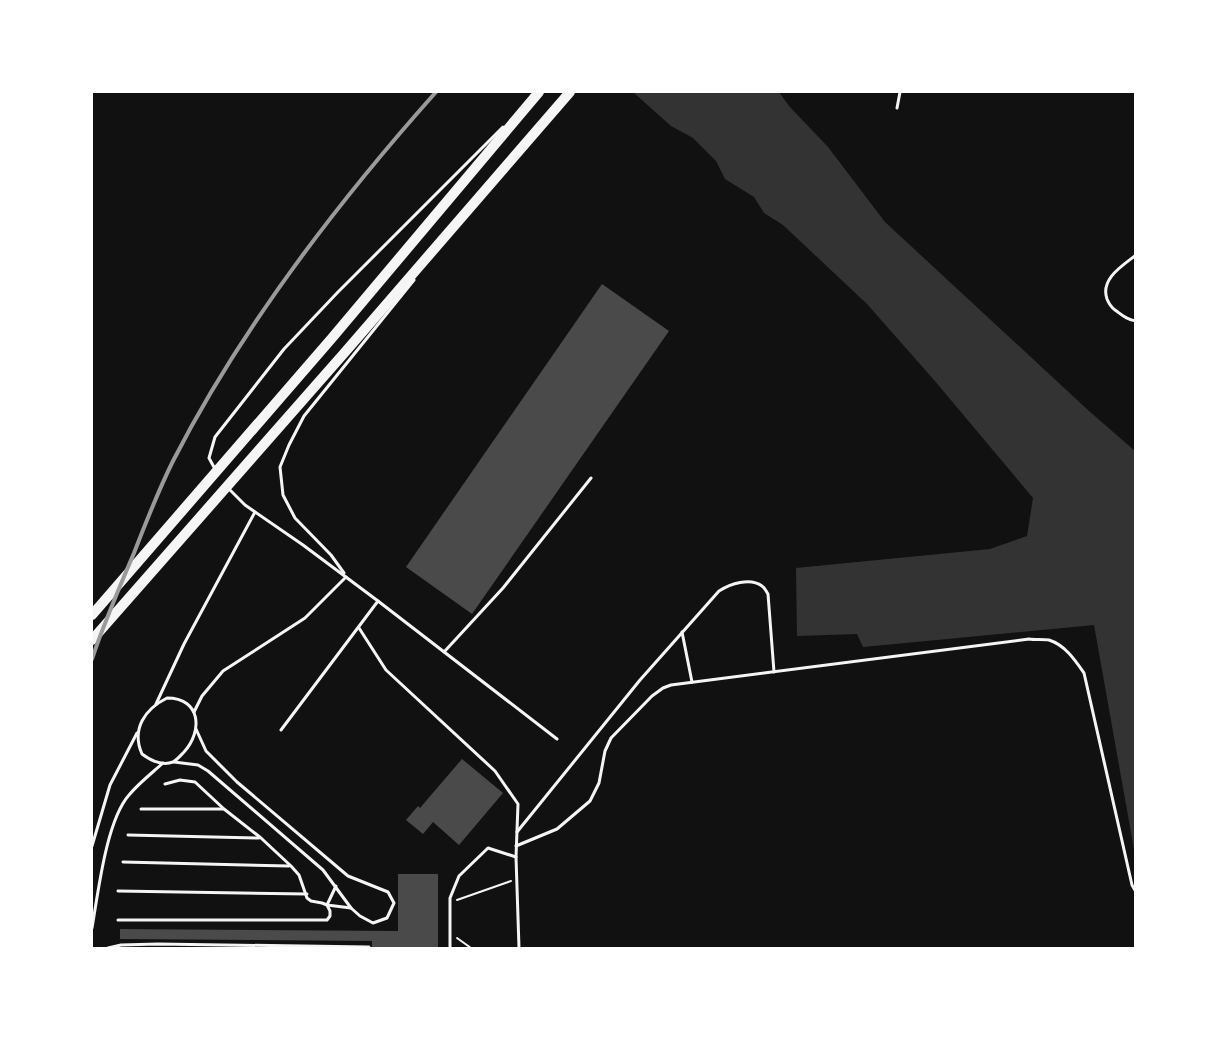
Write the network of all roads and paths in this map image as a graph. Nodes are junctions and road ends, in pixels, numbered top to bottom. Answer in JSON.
{"nodes":[{"id":1,"x":539,"y":92,"type":"edge"},
{"id":2,"x":570,"y":92,"type":"edge"},
{"id":3,"x":900,"y":92,"type":"edge"},
{"id":4,"x":897,"y":108,"type":"dead end"},
{"id":5,"x":463,"y":216,"type":"junction"},
{"id":6,"x":1136,"y":255,"type":"edge"},
{"id":7,"x":1136,"y":321,"type":"edge"},
{"id":8,"x":219,"y":478,"type":"dead end"},
{"id":9,"x":591,"y":478,"type":"dead end"},
{"id":10,"x":225,"y":485,"type":"dead end"},
{"id":11,"x":255,"y":512,"type":"junction"},
{"id":12,"x":346,"y":577,"type":"junction"},
{"id":13,"x":378,"y":601,"type":"junction"},
{"id":14,"x":92,"y":615,"type":"edge"},
{"id":15,"x":359,"y":628,"type":"junction"},
{"id":16,"x":682,"y":632,"type":"junction"},
{"id":17,"x":92,"y":640,"type":"edge"},
{"id":18,"x":444,"y":652,"type":"junction"},
{"id":19,"x":774,"y":672,"type":"junction"},
{"id":20,"x":692,"y":682,"type":"junction"},
{"id":21,"x":156,"y":704,"type":"junction"},
{"id":22,"x":194,"y":712,"type":"junction"},
{"id":23,"x":139,"y":729,"type":"junction"},
{"id":24,"x":196,"y":729,"type":"junction"},
{"id":25,"x":281,"y":730,"type":"dead end"},
{"id":26,"x":557,"y":739,"type":"dead end"},
{"id":27,"x":174,"y":762,"type":"junction"},
{"id":28,"x":163,"y":763,"type":"junction"},
{"id":29,"x":165,"y":784,"type":"dead end"},
{"id":30,"x":141,"y":809,"type":"dead end"},
{"id":31,"x":224,"y":809,"type":"junction"},
{"id":32,"x":517,"y":832,"type":"junction"},
{"id":33,"x":128,"y":835,"type":"dead end"},
{"id":34,"x":261,"y":838,"type":"junction"},
{"id":35,"x":92,"y":846,"type":"edge"},
{"id":36,"x":516,"y":846,"type":"junction"},
{"id":37,"x":516,"y":857,"type":"junction"},
{"id":38,"x":123,"y":862,"type":"dead end"},
{"id":39,"x":291,"y":866,"type":"junction"},
{"id":40,"x":516,"y":879,"type":"junction"},
{"id":41,"x":336,"y":886,"type":"junction"},
{"id":42,"x":118,"y":891,"type":"dead end"},
{"id":43,"x":1136,"y":892,"type":"edge"},
{"id":44,"x":307,"y":894,"type":"junction"},
{"id":45,"x":450,"y":903,"type":"junction"},
{"id":46,"x":327,"y":905,"type":"junction"},
{"id":47,"x":351,"y":908,"type":"junction"},
{"id":48,"x":118,"y":920,"type":"dead end"},
{"id":49,"x":92,"y":928,"type":"edge"},
{"id":50,"x":450,"y":933,"type":"junction"},
{"id":51,"x":369,"y":947,"type":"edge"},
{"id":52,"x":108,"y":948,"type":"edge"},
{"id":53,"x":450,"y":948,"type":"edge"},
{"id":54,"x":471,"y":948,"type":"edge"},
{"id":55,"x":519,"y":948,"type":"edge"}],
"edges":[{"from":1,"to":8,"type":"lane"},
{"from":1,"to":14,"type":"highway"},
{"from":2,"to":5,"type":"highway"},
{"from":3,"to":4,"type":"lane"},
{"from":5,"to":12,"type":"lane"},
{"from":5,"to":17,"type":"highway"},
{"from":6,"to":7,"type":"lane"},
{"from":9,"to":18,"type":"lane"},
{"from":10,"to":11,"type":"lane"},
{"from":11,"to":12,"type":"lane"},
{"from":11,"to":21,"type":"lane"},
{"from":12,"to":13,"type":"lane"},
{"from":12,"to":22,"type":"lane"},
{"from":13,"to":15,"type":"lane"},
{"from":13,"to":18,"type":"lane"},
{"from":15,"to":25,"type":"lane"},
{"from":15,"to":32,"type":"lane"},
{"from":16,"to":19,"type":"lane"},
{"from":16,"to":20,"type":"lane"},
{"from":16,"to":32,"type":"lane"},
{"from":18,"to":26,"type":"lane"},
{"from":19,"to":20,"type":"lane"},
{"from":19,"to":43,"type":"lane"},
{"from":20,"to":36,"type":"lane"},
{"from":21,"to":22,"type":"lane"},
{"from":21,"to":23,"type":"lane"},
{"from":22,"to":24,"type":"lane"},
{"from":23,"to":28,"type":"lane"},
{"from":23,"to":35,"type":"lane"},
{"from":24,"to":27,"type":"lane"},
{"from":24,"to":47,"type":"lane"},
{"from":27,"to":28,"type":"lane"},
{"from":27,"to":41,"type":"lane"},
{"from":28,"to":49,"type":"lane"},
{"from":29,"to":31,"type":"lane"},
{"from":30,"to":31,"type":"lane"},
{"from":31,"to":34,"type":"lane"},
{"from":32,"to":36,"type":"lane"},
{"from":33,"to":34,"type":"lane"},
{"from":34,"to":39,"type":"lane"},
{"from":36,"to":37,"type":"lane"},
{"from":37,"to":40,"type":"lane"},
{"from":37,"to":45,"type":"lane"},
{"from":38,"to":39,"type":"lane"},
{"from":39,"to":44,"type":"lane"},
{"from":40,"to":45,"type":"path"},
{"from":40,"to":55,"type":"lane"},
{"from":41,"to":46,"type":"lane"},
{"from":41,"to":47,"type":"lane"},
{"from":42,"to":44,"type":"lane"},
{"from":44,"to":46,"type":"lane"},
{"from":45,"to":50,"type":"lane"},
{"from":46,"to":47,"type":"lane"},
{"from":46,"to":48,"type":"lane"},
{"from":50,"to":53,"type":"lane"},
{"from":50,"to":54,"type":"path"},
{"from":51,"to":52,"type":"lane"}]}
